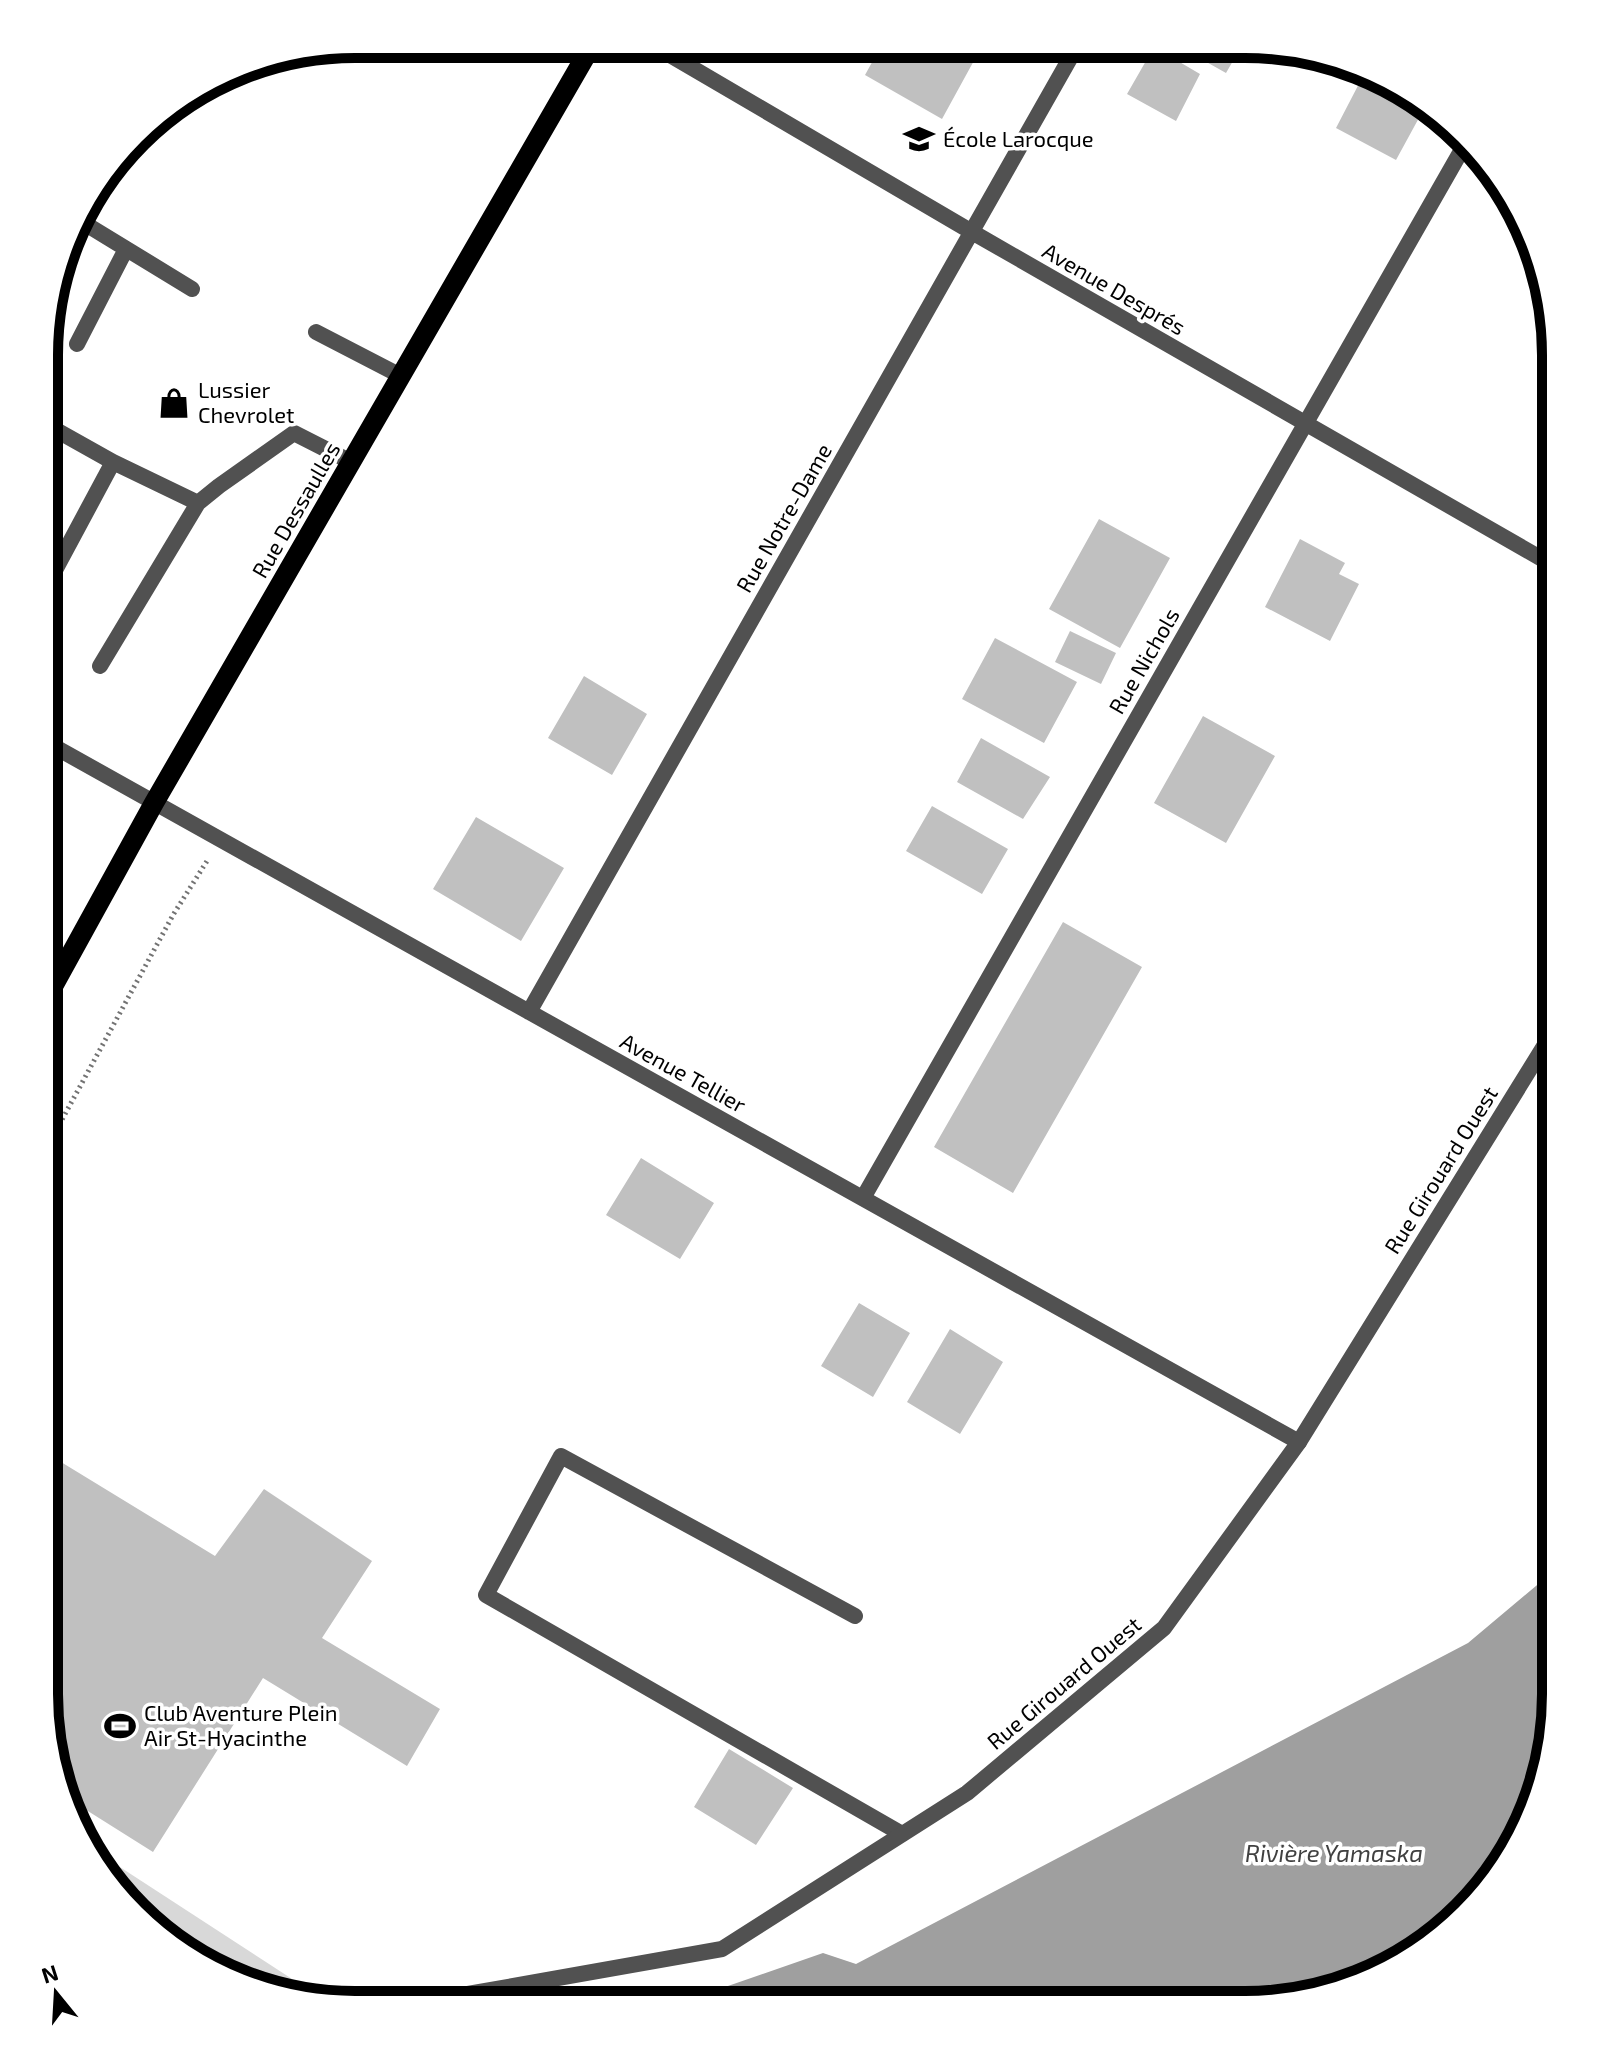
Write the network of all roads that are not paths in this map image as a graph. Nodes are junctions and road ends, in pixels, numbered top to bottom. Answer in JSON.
{"nodes":[{"id":1,"x":584,"y":58,"type":"edge"},
{"id":2,"x":675,"y":58,"type":"edge"},
{"id":3,"x":1070,"y":58,"type":"edge"},
{"id":4,"x":1461,"y":151,"type":"edge"},
{"id":5,"x":88,"y":226,"type":"edge"},
{"id":6,"x":972,"y":232,"type":"junction"},
{"id":7,"x":126,"y":249,"type":"junction"},
{"id":8,"x":192,"y":289,"type":"dead end"},
{"id":9,"x":316,"y":332,"type":"dead end"},
{"id":10,"x":77,"y":344,"type":"dead end"},
{"id":11,"x":401,"y":376,"type":"junction"},
{"id":12,"x":1305,"y":423,"type":"junction"},
{"id":13,"x":58,"y":431,"type":"edge"},
{"id":14,"x":113,"y":462,"type":"junction"},
{"id":15,"x":351,"y":462,"type":"junction"},
{"id":16,"x":198,"y":503,"type":"junction"},
{"id":17,"x":1542,"y":559,"type":"edge"},
{"id":18,"x":58,"y":565,"type":"edge"},
{"id":19,"x":100,"y":666,"type":"dead end"},
{"id":20,"x":58,"y":749,"type":"edge"},
{"id":21,"x":154,"y":803,"type":"junction"},
{"id":22,"x":58,"y":977,"type":"edge"},
{"id":23,"x":529,"y":1012,"type":"junction"},
{"id":24,"x":1542,"y":1050,"type":"edge"},
{"id":25,"x":863,"y":1198,"type":"junction"},
{"id":26,"x":1299,"y":1442,"type":"junction"},
{"id":27,"x":855,"y":1616,"type":"dead end"},
{"id":28,"x":902,"y":1834,"type":"junction"},
{"id":29,"x":485,"y":1991,"type":"edge"}],
"edges":[{"from":1,"to":11,"type":"main road","name":"Rue Dessaulles"},
{"from":2,"to":6,"type":"street","name":"Avenue Després"},
{"from":3,"to":6,"type":"street","name":"Rue Notre-Dame"},
{"from":4,"to":12,"type":"street","name":"Rue Nichols"},
{"from":5,"to":7,"type":"street"},
{"from":6,"to":12,"type":"street","name":"Avenue Després"},
{"from":6,"to":23,"type":"street","name":"Rue Notre-Dame"},
{"from":7,"to":8,"type":"street"},
{"from":7,"to":10,"type":"street"},
{"from":9,"to":11,"type":"street"},
{"from":11,"to":15,"type":"main road","name":"Rue Dessaulles"},
{"from":12,"to":17,"type":"street","name":"Avenue Després"},
{"from":12,"to":25,"type":"street","name":"Rue Nichols"},
{"from":13,"to":14,"type":"street"},
{"from":14,"to":16,"type":"street"},
{"from":14,"to":18,"type":"street"},
{"from":15,"to":16,"type":"street"},
{"from":15,"to":21,"type":"main road","name":"Rue Dessaulles"},
{"from":16,"to":19,"type":"street"},
{"from":20,"to":21,"type":"street","name":"Avenue Tellier"},
{"from":21,"to":22,"type":"main road","name":"Rue Dessaulles"},
{"from":21,"to":23,"type":"street","name":"Avenue Tellier"},
{"from":23,"to":25,"type":"street","name":"Avenue Tellier"},
{"from":24,"to":26,"type":"street","name":"Rue Girouard Ouest"},
{"from":25,"to":26,"type":"street","name":"Avenue Tellier"},
{"from":26,"to":28,"type":"street","name":"Rue Girouard Ouest"},
{"from":27,"to":28,"type":"street"},
{"from":28,"to":29,"type":"street","name":"Rue Girouard Ouest"}]}
